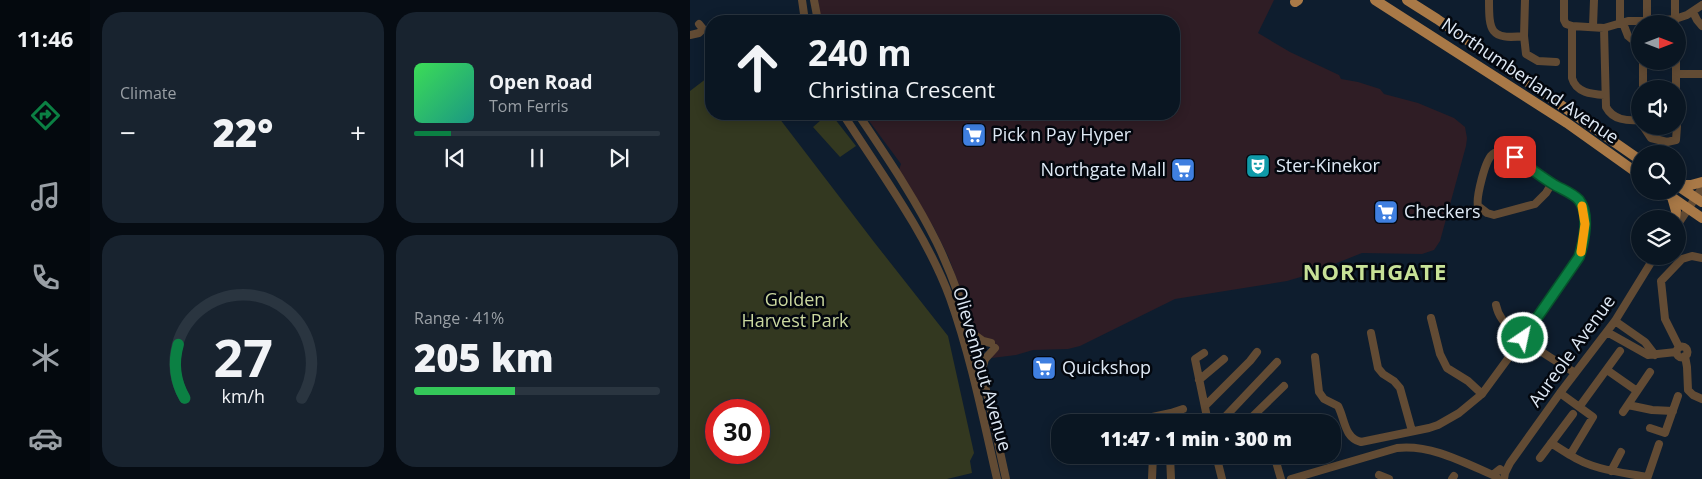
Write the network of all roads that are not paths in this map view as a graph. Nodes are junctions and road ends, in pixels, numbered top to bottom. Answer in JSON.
{"nodes":[{"id":1,"x":802,"y":0,"type":"edge"},
{"id":2,"x":814,"y":0,"type":"edge"},
{"id":3,"x":820,"y":0,"type":"edge"},
{"id":4,"x":1375,"y":0,"type":"edge"},
{"id":5,"x":1407,"y":0,"type":"edge"},
{"id":6,"x":1489,"y":0,"type":"edge"},
{"id":7,"x":1525,"y":0,"type":"edge"},
{"id":8,"x":1564,"y":0,"type":"edge"},
{"id":9,"x":1594,"y":0,"type":"edge"},
{"id":10,"x":1620,"y":0,"type":"edge"},
{"id":11,"x":1647,"y":0,"type":"edge"},
{"id":12,"x":1675,"y":0,"type":"edge"},
{"id":13,"x":1702,"y":5,"type":"edge"},
{"id":14,"x":1693,"y":12,"type":"junction"},
{"id":15,"x":804,"y":15,"type":"edge"},
{"id":16,"x":816,"y":15,"type":"edge"},
{"id":17,"x":818,"y":15,"type":"edge"},
{"id":18,"x":1647,"y":15,"type":"edge"},
{"id":19,"x":1675,"y":15,"type":"edge"},
{"id":20,"x":1686,"y":16,"type":"edge"},
{"id":21,"x":1631,"y":21,"type":"edge"},
{"id":22,"x":1622,"y":23,"type":"junction"},
{"id":23,"x":1572,"y":26,"type":"junction"},
{"id":24,"x":1593,"y":26,"type":"junction"},
{"id":25,"x":1702,"y":26,"type":"edge"},
{"id":26,"x":1604,"y":28,"type":"junction"},
{"id":27,"x":703,"y":29,"type":"dead end"},
{"id":28,"x":690,"y":35,"type":"edge"},
{"id":29,"x":1524,"y":36,"type":"junction"},
{"id":30,"x":1631,"y":38,"type":"edge"},
{"id":31,"x":1556,"y":62,"type":"dead end"},
{"id":32,"x":1676,"y":70,"type":"edge"},
{"id":33,"x":1676,"y":74,"type":"junction"},
{"id":34,"x":1702,"y":74,"type":"edge"},
{"id":35,"x":1676,"y":80,"type":"edge"},
{"id":36,"x":1605,"y":95,"type":"junction"},
{"id":37,"x":847,"y":120,"type":"edge"},
{"id":38,"x":862,"y":120,"type":"edge"},
{"id":39,"x":1631,"y":120,"type":"edge"},
{"id":40,"x":1649,"y":135,"type":"edge"},
{"id":41,"x":1676,"y":135,"type":"edge"},
{"id":42,"x":1631,"y":154,"type":"edge"},
{"id":43,"x":1631,"y":169,"type":"edge"},
{"id":44,"x":1702,"y":182,"type":"edge"},
{"id":45,"x":1552,"y":183,"type":"junction"},
{"id":46,"x":1686,"y":185,"type":"edge"},
{"id":47,"x":1702,"y":188,"type":"edge"},
{"id":48,"x":1686,"y":191,"type":"edge"},
{"id":49,"x":1676,"y":200,"type":"edge"},
{"id":50,"x":1699,"y":200,"type":"edge"},
{"id":51,"x":1688,"y":209,"type":"junction"},
{"id":52,"x":1686,"y":212,"type":"edge"},
{"id":53,"x":1702,"y":218,"type":"edge"},
{"id":54,"x":1702,"y":258,"type":"edge"},
{"id":55,"x":1649,"y":265,"type":"edge"},
{"id":56,"x":1496,"y":305,"type":"dead end"},
{"id":57,"x":1431,"y":318,"type":"dead end"},
{"id":58,"x":1615,"y":321,"type":"junction"},
{"id":59,"x":1607,"y":332,"type":"junction"},
{"id":60,"x":972,"y":333,"type":"junction"},
{"id":61,"x":1371,"y":333,"type":"dead end"},
{"id":62,"x":1636,"y":336,"type":"junction"},
{"id":63,"x":1523,"y":338,"type":"junction"},
{"id":64,"x":1630,"y":346,"type":"junction"},
{"id":65,"x":1678,"y":349,"type":"junction"},
{"id":66,"x":1620,"y":351,"type":"dead end"},
{"id":67,"x":1257,"y":352,"type":"dead end"},
{"id":68,"x":1204,"y":353,"type":"dead end"},
{"id":69,"x":1655,"y":355,"type":"junction"},
{"id":70,"x":1315,"y":357,"type":"dead end"},
{"id":71,"x":1224,"y":358,"type":"dead end"},
{"id":72,"x":1277,"y":362,"type":"dead end"},
{"id":73,"x":982,"y":369,"type":"junction"},
{"id":74,"x":1607,"y":370,"type":"junction"},
{"id":75,"x":1650,"y":372,"type":"dead end"},
{"id":76,"x":1575,"y":373,"type":"junction"},
{"id":77,"x":1198,"y":380,"type":"junction"},
{"id":78,"x":1284,"y":386,"type":"dead end"},
{"id":79,"x":1637,"y":391,"type":"junction"},
{"id":80,"x":1560,"y":393,"type":"junction"},
{"id":81,"x":1482,"y":394,"type":"junction"},
{"id":82,"x":1678,"y":396,"type":"dead end"},
{"id":83,"x":1702,"y":399,"type":"edge"},
{"id":84,"x":1628,"y":405,"type":"junction"},
{"id":85,"x":1205,"y":406,"type":"junction"},
{"id":86,"x":1580,"y":406,"type":"junction"},
{"id":87,"x":1183,"y":409,"type":"dead end"},
{"id":88,"x":1672,"y":411,"type":"junction"},
{"id":89,"x":1623,"y":412,"type":"dead end"},
{"id":90,"x":1171,"y":413,"type":"edge"},
{"id":91,"x":1206,"y":414,"type":"edge"},
{"id":92,"x":1228,"y":414,"type":"edge"},
{"id":93,"x":1255,"y":414,"type":"edge"},
{"id":94,"x":1573,"y":414,"type":"dead end"},
{"id":95,"x":1650,"y":428,"type":"dead end"},
{"id":96,"x":1412,"y":431,"type":"junction"},
{"id":97,"x":1551,"y":444,"type":"junction"},
{"id":98,"x":1659,"y":444,"type":"dead end"},
{"id":99,"x":1621,"y":452,"type":"dead end"},
{"id":100,"x":1570,"y":455,"type":"junction"},
{"id":101,"x":1540,"y":458,"type":"dead end"},
{"id":102,"x":1153,"y":464,"type":"edge"},
{"id":103,"x":1170,"y":464,"type":"edge"},
{"id":104,"x":1218,"y":464,"type":"edge"},
{"id":105,"x":1277,"y":464,"type":"edge"},
{"id":106,"x":1611,"y":471,"type":"junction"},
{"id":107,"x":1379,"y":475,"type":"dead end"},
{"id":108,"x":1501,"y":476,"type":"edge"},
{"id":109,"x":1647,"y":478,"type":"edge"},
{"id":110,"x":997,"y":479,"type":"edge"},
{"id":111,"x":1006,"y":479,"type":"edge"},
{"id":112,"x":1152,"y":479,"type":"edge"},
{"id":113,"x":1171,"y":479,"type":"edge"},
{"id":114,"x":1222,"y":479,"type":"edge"},
{"id":115,"x":1282,"y":479,"type":"edge"},
{"id":116,"x":1291,"y":479,"type":"edge"},
{"id":117,"x":1389,"y":479,"type":"edge"}],
"edges":[{"from":1,"to":15,"type":"street"},
{"from":2,"to":16,"type":"street"},
{"from":3,"to":17,"type":"street"},
{"from":4,"to":43,"type":"main road","name":"Northumberland Avenue"},
{"from":5,"to":42,"type":"main road","name":"Northumberland Avenue"},
{"from":6,"to":29,"type":"street"},
{"from":7,"to":29,"type":"street"},
{"from":8,"to":23,"type":"street"},
{"from":9,"to":24,"type":"street"},
{"from":10,"to":22,"type":"street"},
{"from":11,"to":18,"type":"street"},
{"from":12,"to":19,"type":"street"},
{"from":13,"to":14,"type":"street"},
{"from":14,"to":20,"type":"street"},
{"from":14,"to":25,"type":"street"},
{"from":21,"to":22,"type":"street"},
{"from":22,"to":26,"type":"street"},
{"from":22,"to":30,"type":"street"},
{"from":23,"to":24,"type":"street"},
{"from":23,"to":36,"type":"street"},
{"from":24,"to":26,"type":"street"},
{"from":26,"to":36,"type":"street"},
{"from":27,"to":28,"type":"street"},
{"from":29,"to":31,"type":"street"},
{"from":32,"to":33,"type":"street"},
{"from":33,"to":34,"type":"street"},
{"from":33,"to":35,"type":"street"},
{"from":36,"to":39,"type":"street"},
{"from":37,"to":110,"type":"street","name":"Olievenhout Avenue"},
{"from":38,"to":60,"type":"street","name":"Olievenhout Avenue"},
{"from":40,"to":41,"type":"street"},
{"from":44,"to":46,"type":"main road"},
{"from":45,"to":45,"type":"street"},
{"from":45,"to":63,"type":"street"},
{"from":47,"to":50,"type":"street"},
{"from":48,"to":50,"type":"main road"},
{"from":49,"to":51,"type":"main road"},
{"from":50,"to":51,"type":"street"},
{"from":51,"to":52,"type":"street"},
{"from":51,"to":53,"type":"main road"},
{"from":54,"to":65,"type":"street"},
{"from":55,"to":58,"type":"street","name":"Aureole Avenue"},
{"from":56,"to":63,"type":"street"},
{"from":57,"to":81,"type":"street"},
{"from":58,"to":59,"type":"street","name":"Aureole Avenue"},
{"from":58,"to":62,"type":"street"},
{"from":59,"to":64,"type":"street"},
{"from":59,"to":76,"type":"street","name":"Aureole Avenue"},
{"from":60,"to":73,"type":"street","name":"Olievenhout Avenue"},
{"from":60,"to":73,"type":"street"},
{"from":61,"to":96,"type":"street"},
{"from":62,"to":64,"type":"street"},
{"from":62,"to":69,"type":"street"},
{"from":63,"to":76,"type":"street"},
{"from":63,"to":81,"type":"street"},
{"from":64,"to":69,"type":"street"},
{"from":65,"to":69,"type":"street"},
{"from":65,"to":83,"type":"street"},
{"from":66,"to":74,"type":"street"},
{"from":67,"to":85,"type":"street"},
{"from":68,"to":77,"type":"street"},
{"from":70,"to":96,"type":"street"},
{"from":71,"to":77,"type":"street"},
{"from":72,"to":92,"type":"street"},
{"from":73,"to":111,"type":"street","name":"Olievenhout Avenue"},
{"from":74,"to":79,"type":"street"},
{"from":74,"to":86,"type":"street"},
{"from":75,"to":79,"type":"street"},
{"from":76,"to":80,"type":"street","name":"Aureole Avenue"},
{"from":77,"to":85,"type":"street"},
{"from":78,"to":93,"type":"street"},
{"from":79,"to":84,"type":"street"},
{"from":80,"to":86,"type":"street"},
{"from":80,"to":108,"type":"street","name":"Aureole Avenue"},
{"from":81,"to":96,"type":"street"},
{"from":82,"to":88,"type":"street"},
{"from":84,"to":88,"type":"street"},
{"from":84,"to":89,"type":"street"},
{"from":85,"to":91,"type":"street"},
{"from":86,"to":100,"type":"street"},
{"from":87,"to":90,"type":"street"},
{"from":88,"to":95,"type":"street"},
{"from":94,"to":97,"type":"street"},
{"from":97,"to":100,"type":"street"},
{"from":97,"to":101,"type":"street"},
{"from":98,"to":109,"type":"street"},
{"from":99,"to":106,"type":"street"},
{"from":100,"to":106,"type":"street"},
{"from":102,"to":112,"type":"street"},
{"from":103,"to":113,"type":"street"},
{"from":104,"to":114,"type":"street"},
{"from":105,"to":115,"type":"street"},
{"from":106,"to":109,"type":"street"},
{"from":107,"to":117,"type":"street"},
{"from":108,"to":116,"type":"street"}]}
